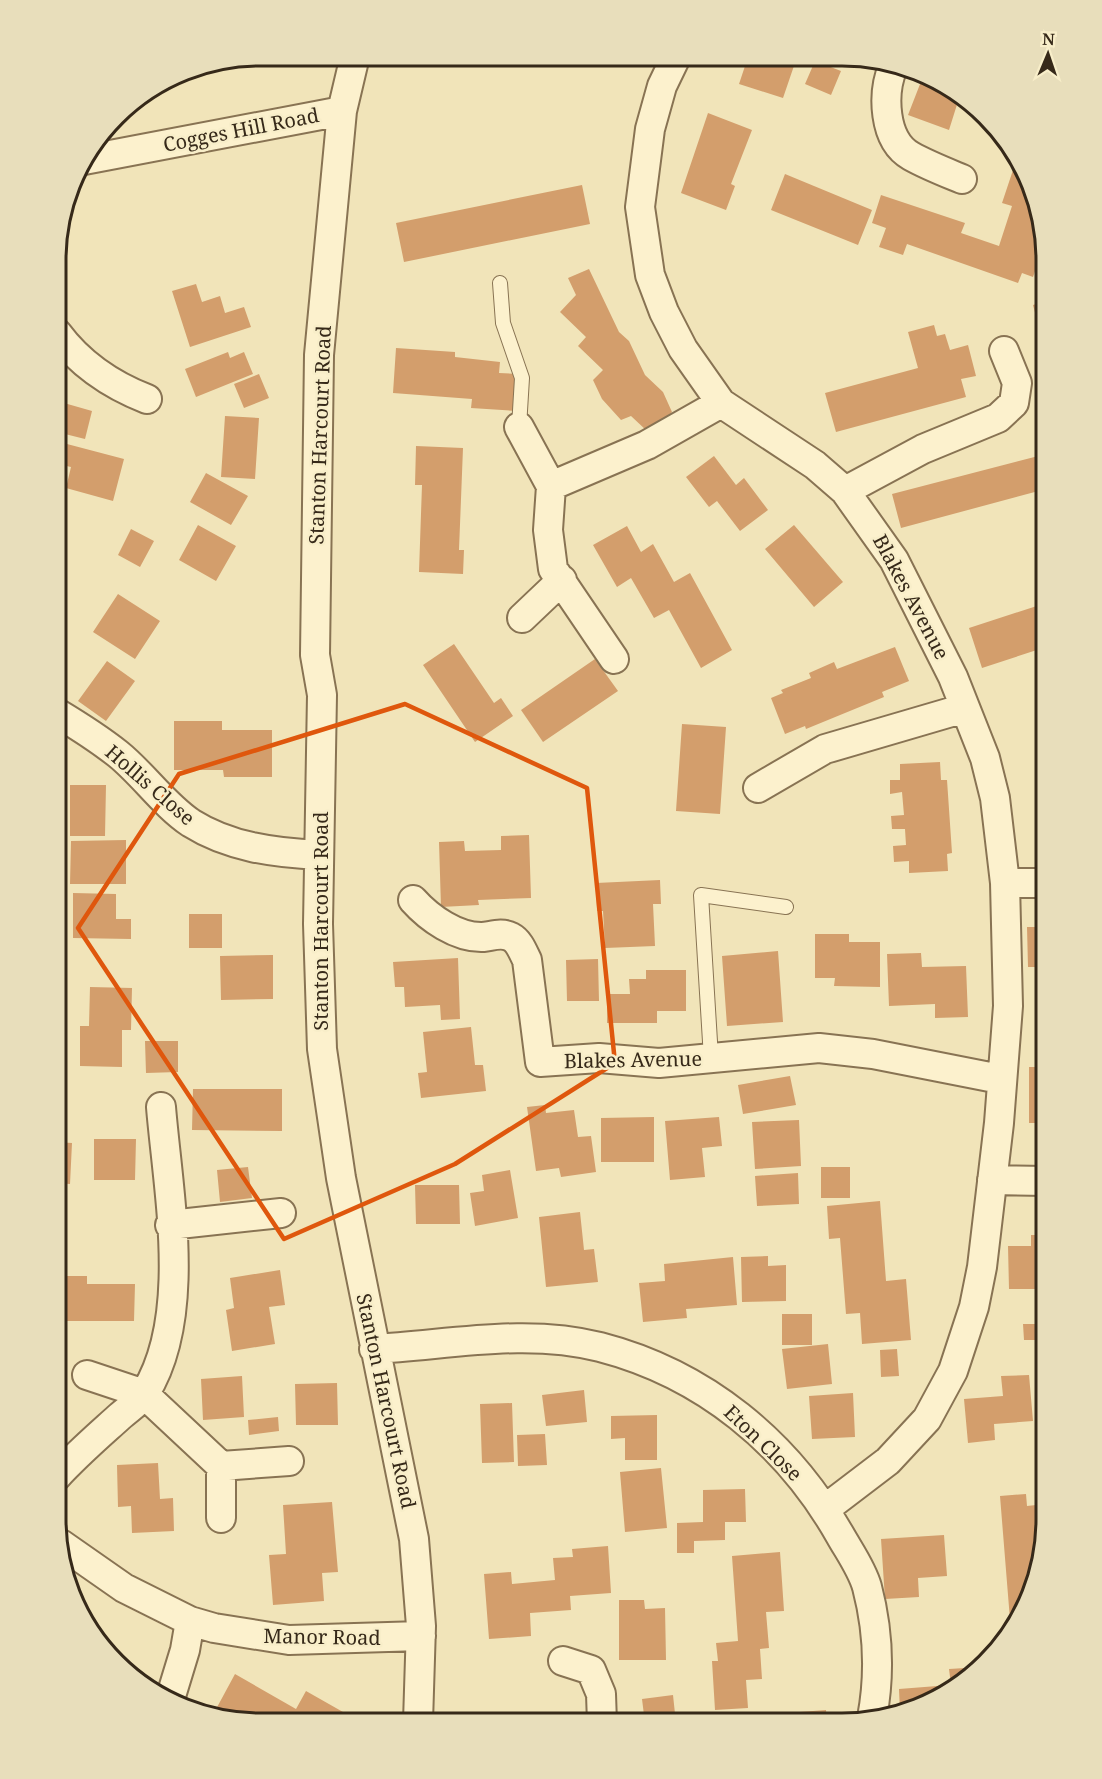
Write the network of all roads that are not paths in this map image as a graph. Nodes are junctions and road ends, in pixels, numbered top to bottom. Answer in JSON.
{"nodes":[{"id":1,"x":353,"y":66,"type":"edge"},
{"id":2,"x":672,"y":66,"type":"edge"},
{"id":3,"x":891,"y":73,"type":"edge"},
{"id":4,"x":342,"y":111,"type":"junction"},
{"id":5,"x":95,"y":158,"type":"edge"},
{"id":6,"x":962,"y":179,"type":"dead end"},
{"id":7,"x":500,"y":283,"type":"dead end"},
{"id":8,"x":66,"y":344,"type":"edge"},
{"id":9,"x":1004,"y":351,"type":"dead end"},
{"id":10,"x":147,"y":399,"type":"dead end"},
{"id":11,"x":721,"y":403,"type":"junction"},
{"id":12,"x":519,"y":427,"type":"joint"},
{"id":13,"x":551,"y":486,"type":"junction"},
{"id":14,"x":845,"y":491,"type":"junction"},
{"id":15,"x":562,"y":580,"type":"junction"},
{"id":16,"x":522,"y":618,"type":"dead end"},
{"id":17,"x":614,"y":659,"type":"dead end"},
{"id":18,"x":965,"y":708,"type":"junction"},
{"id":19,"x":66,"y":719,"type":"edge"},
{"id":20,"x":758,"y":788,"type":"dead end"},
{"id":21,"x":319,"y":855,"type":"junction"},
{"id":22,"x":1005,"y":883,"type":"junction"},
{"id":23,"x":1036,"y":883,"type":"edge"},
{"id":24,"x":413,"y":900,"type":"dead end"},
{"id":25,"x":786,"y":907,"type":"dead end"},
{"id":26,"x":711,"y":1058,"type":"junction"},
{"id":27,"x":1000,"y":1079,"type":"junction"},
{"id":28,"x":161,"y":1107,"type":"dead end"},
{"id":29,"x":992,"y":1180,"type":"junction"},
{"id":30,"x":1036,"y":1181,"type":"edge"},
{"id":31,"x":281,"y":1214,"type":"dead end"},
{"id":32,"x":170,"y":1225,"type":"junction"},
{"id":33,"x":374,"y":1349,"type":"junction"},
{"id":34,"x":87,"y":1375,"type":"dead end"},
{"id":35,"x":144,"y":1394,"type":"junction"},
{"id":36,"x":288,"y":1461,"type":"dead end"},
{"id":37,"x":221,"y":1466,"type":"junction"},
{"id":38,"x":66,"y":1468,"type":"edge"},
{"id":39,"x":825,"y":1509,"type":"junction"},
{"id":40,"x":221,"y":1518,"type":"dead end"},
{"id":41,"x":69,"y":1550,"type":"edge"},
{"id":42,"x":190,"y":1621,"type":"junction"},
{"id":43,"x":421,"y":1636,"type":"junction"},
{"id":44,"x":563,"y":1661,"type":"dead end"},
{"id":45,"x":172,"y":1691,"type":"edge"},
{"id":46,"x":874,"y":1710,"type":"edge"},
{"id":47,"x":418,"y":1713,"type":"edge"},
{"id":48,"x":602,"y":1713,"type":"edge"}],
"edges":[{"from":1,"to":4,"type":"street","name":"Cogges Hill Road"},
{"from":2,"to":11,"type":"street","name":"Blakes Avenue"},
{"from":3,"to":6,"type":"street"},
{"from":4,"to":5,"type":"street","name":"Cogges Hill Road"},
{"from":4,"to":21,"type":"street","name":"Stanton Harcourt Road"},
{"from":7,"to":12,"type":"lane"},
{"from":8,"to":10,"type":"street"},
{"from":9,"to":14,"type":"street"},
{"from":11,"to":13,"type":"street"},
{"from":11,"to":14,"type":"street","name":"Blakes Avenue"},
{"from":12,"to":13,"type":"street"},
{"from":13,"to":15,"type":"street"},
{"from":14,"to":18,"type":"street","name":"Blakes Avenue"},
{"from":15,"to":16,"type":"street"},
{"from":15,"to":17,"type":"street"},
{"from":18,"to":20,"type":"street"},
{"from":18,"to":22,"type":"street","name":"Blakes Avenue"},
{"from":19,"to":21,"type":"street","name":"Hollis Close"},
{"from":21,"to":33,"type":"street","name":"Stanton Harcourt Road"},
{"from":22,"to":23,"type":"street"},
{"from":22,"to":27,"type":"street","name":"Blakes Avenue"},
{"from":24,"to":26,"type":"street","name":"Blakes Avenue"},
{"from":25,"to":26,"type":"lane"},
{"from":26,"to":27,"type":"street","name":"Blakes Avenue"},
{"from":27,"to":29,"type":"street","name":"Blakes Avenue"},
{"from":28,"to":32,"type":"street"},
{"from":29,"to":30,"type":"street"},
{"from":29,"to":39,"type":"street","name":"Blakes Avenue"},
{"from":31,"to":32,"type":"street"},
{"from":32,"to":35,"type":"street"},
{"from":33,"to":39,"type":"street","name":"Eton Close"},
{"from":33,"to":43,"type":"street","name":"Stanton Harcourt Road"},
{"from":34,"to":35,"type":"street"},
{"from":35,"to":37,"type":"street"},
{"from":35,"to":38,"type":"street"},
{"from":36,"to":37,"type":"street"},
{"from":37,"to":40,"type":"street"},
{"from":39,"to":46,"type":"street","name":"Eton Close"},
{"from":41,"to":42,"type":"street","name":"Manor Road"},
{"from":42,"to":43,"type":"street","name":"Manor Road"},
{"from":42,"to":45,"type":"street"},
{"from":43,"to":47,"type":"street","name":"Stanton Harcourt Road"},
{"from":44,"to":48,"type":"street"}]}
